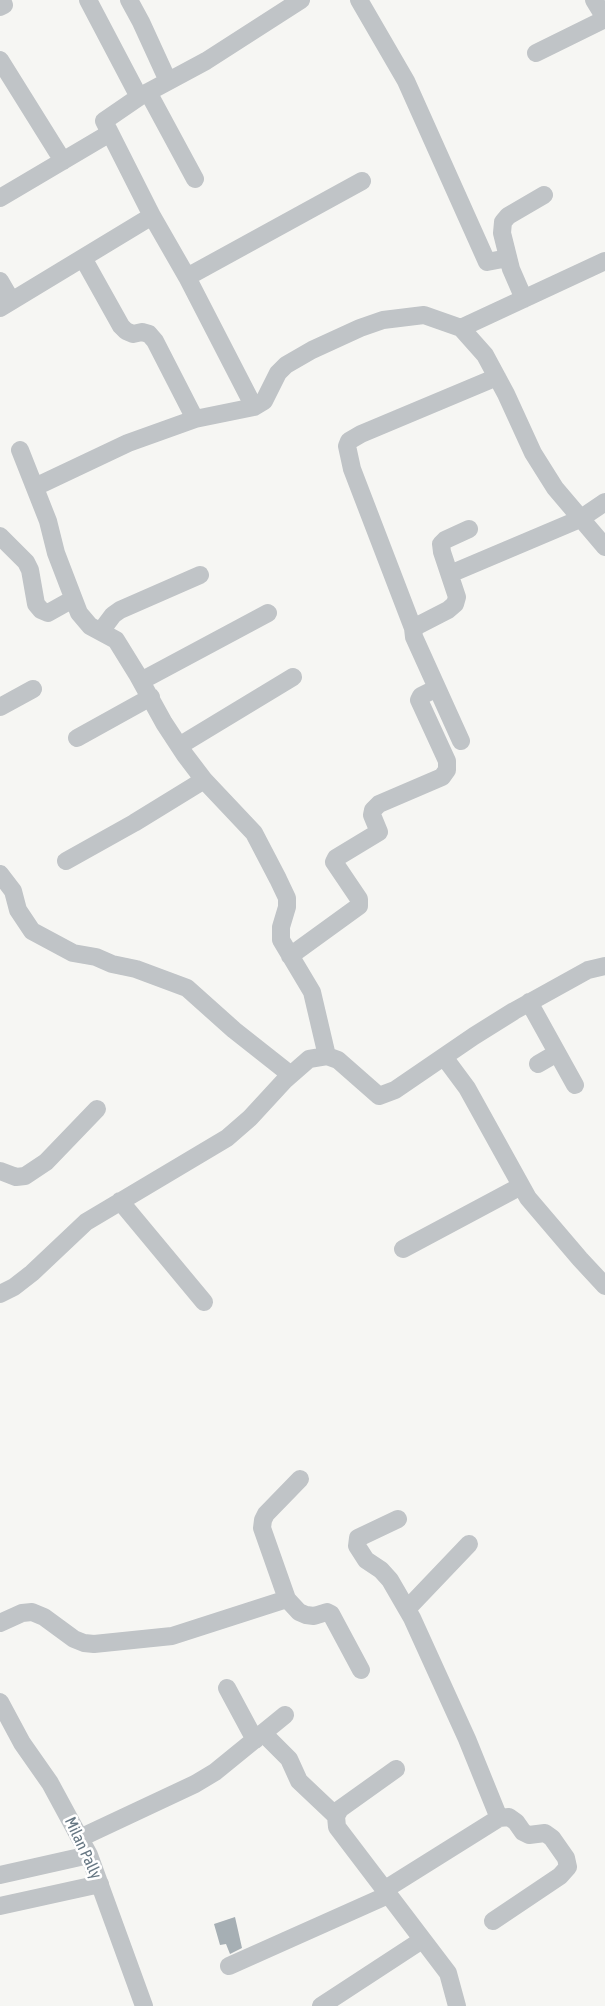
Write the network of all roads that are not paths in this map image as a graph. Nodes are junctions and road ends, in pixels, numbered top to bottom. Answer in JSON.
{"nodes":[{"id":1,"x":2,"y":0,"type":"edge"},
{"id":2,"x":88,"y":0,"type":"edge"},
{"id":3,"x":129,"y":0,"type":"edge"},
{"id":4,"x":301,"y":0,"type":"edge"},
{"id":5,"x":359,"y":0,"type":"edge"},
{"id":6,"x":594,"y":0,"type":"edge"},
{"id":7,"x":0,"y":8,"type":"edge"},
{"id":8,"x":605,"y":18,"type":"edge"},
{"id":9,"x":536,"y":53,"type":"dead end"},
{"id":10,"x":0,"y":60,"type":"edge"},
{"id":11,"x":168,"y":81,"type":"junction"},
{"id":12,"x":144,"y":94,"type":"junction"},
{"id":13,"x":110,"y":133,"type":"junction"},
{"id":14,"x":63,"y":161,"type":"junction"},
{"id":15,"x":195,"y":179,"type":"dead end"},
{"id":16,"x":362,"y":181,"type":"dead end"},
{"id":17,"x":544,"y":195,"type":"dead end"},
{"id":18,"x":0,"y":198,"type":"edge"},
{"id":19,"x":152,"y":216,"type":"junction"},
{"id":20,"x":83,"y":258,"type":"junction"},
{"id":21,"x":508,"y":258,"type":"junction"},
{"id":22,"x":605,"y":261,"type":"edge"},
{"id":23,"x":188,"y":277,"type":"junction"},
{"id":24,"x":0,"y":281,"type":"edge"},
{"id":25,"x":524,"y":299,"type":"junction"},
{"id":26,"x":6,"y":304,"type":"edge"},
{"id":27,"x":461,"y":328,"type":"junction"},
{"id":28,"x":497,"y":377,"type":"junction"},
{"id":29,"x":254,"y":407,"type":"junction"},
{"id":30,"x":195,"y":419,"type":"junction"},
{"id":31,"x":20,"y":450,"type":"dead end"},
{"id":32,"x":35,"y":487,"type":"junction"},
{"id":33,"x":605,"y":502,"type":"edge"},
{"id":34,"x":580,"y":519,"type":"junction"},
{"id":35,"x":469,"y":528,"type":"dead end"},
{"id":36,"x":0,"y":536,"type":"edge"},
{"id":37,"x":605,"y":547,"type":"edge"},
{"id":38,"x":200,"y":574,"type":"dead end"},
{"id":39,"x":450,"y":574,"type":"junction"},
{"id":40,"x":73,"y":599,"type":"junction"},
{"id":41,"x":268,"y":613,"type":"dead end"},
{"id":42,"x":413,"y":628,"type":"junction"},
{"id":43,"x":101,"y":631,"type":"junction"},
{"id":44,"x":293,"y":677,"type":"dead end"},
{"id":45,"x":141,"y":682,"type":"junction"},
{"id":46,"x":438,"y":688,"type":"junction"},
{"id":47,"x":33,"y":689,"type":"dead end"},
{"id":48,"x":150,"y":698,"type":"junction"},
{"id":49,"x":0,"y":707,"type":"edge"},
{"id":50,"x":77,"y":738,"type":"dead end"},
{"id":51,"x":461,"y":741,"type":"dead end"},
{"id":52,"x":179,"y":746,"type":"junction"},
{"id":53,"x":204,"y":780,"type":"junction"},
{"id":54,"x":66,"y":861,"type":"dead end"},
{"id":55,"x":0,"y":874,"type":"edge"},
{"id":56,"x":290,"y":956,"type":"junction"},
{"id":57,"x":605,"y":966,"type":"edge"},
{"id":58,"x":529,"y":1002,"type":"junction"},
{"id":59,"x":557,"y":1053,"type":"junction"},
{"id":60,"x":326,"y":1056,"type":"junction"},
{"id":61,"x":444,"y":1057,"type":"junction"},
{"id":62,"x":538,"y":1064,"type":"dead end"},
{"id":63,"x":291,"y":1075,"type":"junction"},
{"id":64,"x":575,"y":1085,"type":"dead end"},
{"id":65,"x":97,"y":1109,"type":"dead end"},
{"id":66,"x":0,"y":1171,"type":"edge"},
{"id":67,"x":521,"y":1186,"type":"junction"},
{"id":68,"x":120,"y":1201,"type":"junction"},
{"id":69,"x":403,"y":1249,"type":"dead end"},
{"id":70,"x":605,"y":1286,"type":"edge"},
{"id":71,"x":0,"y":1294,"type":"edge"},
{"id":72,"x":204,"y":1302,"type":"dead end"},
{"id":73,"x":300,"y":1479,"type":"dead end"},
{"id":74,"x":398,"y":1519,"type":"dead end"},
{"id":75,"x":470,"y":1544,"type":"dead end"},
{"id":76,"x":287,"y":1599,"type":"junction"},
{"id":77,"x":407,"y":1609,"type":"junction"},
{"id":78,"x":0,"y":1623,"type":"edge"},
{"id":79,"x":360,"y":1670,"type":"dead end"},
{"id":80,"x":227,"y":1688,"type":"dead end"},
{"id":81,"x":0,"y":1702,"type":"edge"},
{"id":82,"x":285,"y":1715,"type":"dead end"},
{"id":83,"x":259,"y":1737,"type":"junction"},
{"id":84,"x":396,"y":1769,"type":"dead end"},
{"id":85,"x":336,"y":1816,"type":"junction"},
{"id":86,"x":499,"y":1818,"type":"junction"},
{"id":87,"x":80,"y":1838,"type":"junction"},
{"id":88,"x":89,"y":1855,"type":"junction"},
{"id":89,"x":0,"y":1874,"type":"edge"},
{"id":90,"x":100,"y":1884,"type":"junction"},
{"id":91,"x":386,"y":1892,"type":"junction"},
{"id":92,"x":0,"y":1906,"type":"edge"},
{"id":93,"x":493,"y":1920,"type":"dead end"},
{"id":94,"x":422,"y":1940,"type":"junction"},
{"id":95,"x":229,"y":1966,"type":"dead end"},
{"id":96,"x":144,"y":2006,"type":"edge"},
{"id":97,"x":321,"y":2006,"type":"edge"},
{"id":98,"x":458,"y":2006,"type":"edge"}],
"edges":[{"from":1,"to":7,"type":"street"},
{"from":2,"to":12,"type":"street"},
{"from":3,"to":11,"type":"street"},
{"from":4,"to":11,"type":"street"},
{"from":5,"to":21,"type":"street"},
{"from":6,"to":8,"type":"street"},
{"from":8,"to":9,"type":"street"},
{"from":10,"to":14,"type":"street"},
{"from":11,"to":12,"type":"street"},
{"from":12,"to":13,"type":"street"},
{"from":12,"to":15,"type":"street"},
{"from":13,"to":14,"type":"street"},
{"from":13,"to":19,"type":"street"},
{"from":14,"to":18,"type":"street"},
{"from":16,"to":23,"type":"street"},
{"from":17,"to":21,"type":"street"},
{"from":19,"to":20,"type":"street"},
{"from":19,"to":23,"type":"street"},
{"from":20,"to":26,"type":"street"},
{"from":20,"to":30,"type":"street"},
{"from":21,"to":25,"type":"street"},
{"from":22,"to":25,"type":"street"},
{"from":23,"to":29,"type":"street"},
{"from":24,"to":26,"type":"street"},
{"from":25,"to":27,"type":"street"},
{"from":27,"to":28,"type":"street"},
{"from":27,"to":29,"type":"street"},
{"from":28,"to":34,"type":"street"},
{"from":28,"to":42,"type":"street"},
{"from":29,"to":30,"type":"street"},
{"from":30,"to":32,"type":"street"},
{"from":31,"to":32,"type":"street"},
{"from":32,"to":40,"type":"street"},
{"from":33,"to":34,"type":"street"},
{"from":34,"to":37,"type":"street"},
{"from":34,"to":39,"type":"street"},
{"from":35,"to":39,"type":"street"},
{"from":36,"to":40,"type":"street"},
{"from":38,"to":43,"type":"street"},
{"from":39,"to":42,"type":"street"},
{"from":40,"to":43,"type":"street"},
{"from":41,"to":45,"type":"street"},
{"from":42,"to":46,"type":"street"},
{"from":43,"to":45,"type":"street"},
{"from":44,"to":52,"type":"street"},
{"from":45,"to":48,"type":"street"},
{"from":46,"to":51,"type":"street"},
{"from":46,"to":56,"type":"street"},
{"from":47,"to":49,"type":"street"},
{"from":48,"to":50,"type":"street"},
{"from":48,"to":52,"type":"street"},
{"from":52,"to":53,"type":"street"},
{"from":53,"to":54,"type":"street"},
{"from":53,"to":56,"type":"street"},
{"from":55,"to":63,"type":"street"},
{"from":56,"to":60,"type":"street"},
{"from":57,"to":58,"type":"street"},
{"from":58,"to":59,"type":"street"},
{"from":58,"to":61,"type":"street"},
{"from":59,"to":62,"type":"street"},
{"from":59,"to":64,"type":"street"},
{"from":60,"to":61,"type":"street"},
{"from":60,"to":63,"type":"street"},
{"from":61,"to":67,"type":"street"},
{"from":63,"to":68,"type":"street"},
{"from":65,"to":66,"type":"street"},
{"from":67,"to":69,"type":"street"},
{"from":67,"to":70,"type":"street"},
{"from":68,"to":71,"type":"street"},
{"from":68,"to":72,"type":"street"},
{"from":73,"to":76,"type":"street"},
{"from":74,"to":77,"type":"street"},
{"from":75,"to":77,"type":"street"},
{"from":76,"to":78,"type":"street"},
{"from":76,"to":79,"type":"street"},
{"from":77,"to":86,"type":"street"},
{"from":80,"to":83,"type":"street"},
{"from":81,"to":87,"type":"street","name":"Milan Pally"},
{"from":82,"to":83,"type":"street"},
{"from":83,"to":85,"type":"street"},
{"from":83,"to":87,"type":"street"},
{"from":84,"to":85,"type":"street"},
{"from":85,"to":91,"type":"street"},
{"from":86,"to":91,"type":"street"},
{"from":86,"to":93,"type":"street"},
{"from":87,"to":88,"type":"street","name":"Milan Pally"},
{"from":88,"to":89,"type":"street"},
{"from":88,"to":90,"type":"street","name":"Milan Pally"},
{"from":90,"to":92,"type":"street"},
{"from":90,"to":96,"type":"street","name":"Milan Pally"},
{"from":91,"to":94,"type":"street"},
{"from":91,"to":95,"type":"street"},
{"from":94,"to":97,"type":"street"},
{"from":94,"to":98,"type":"street"}]}
